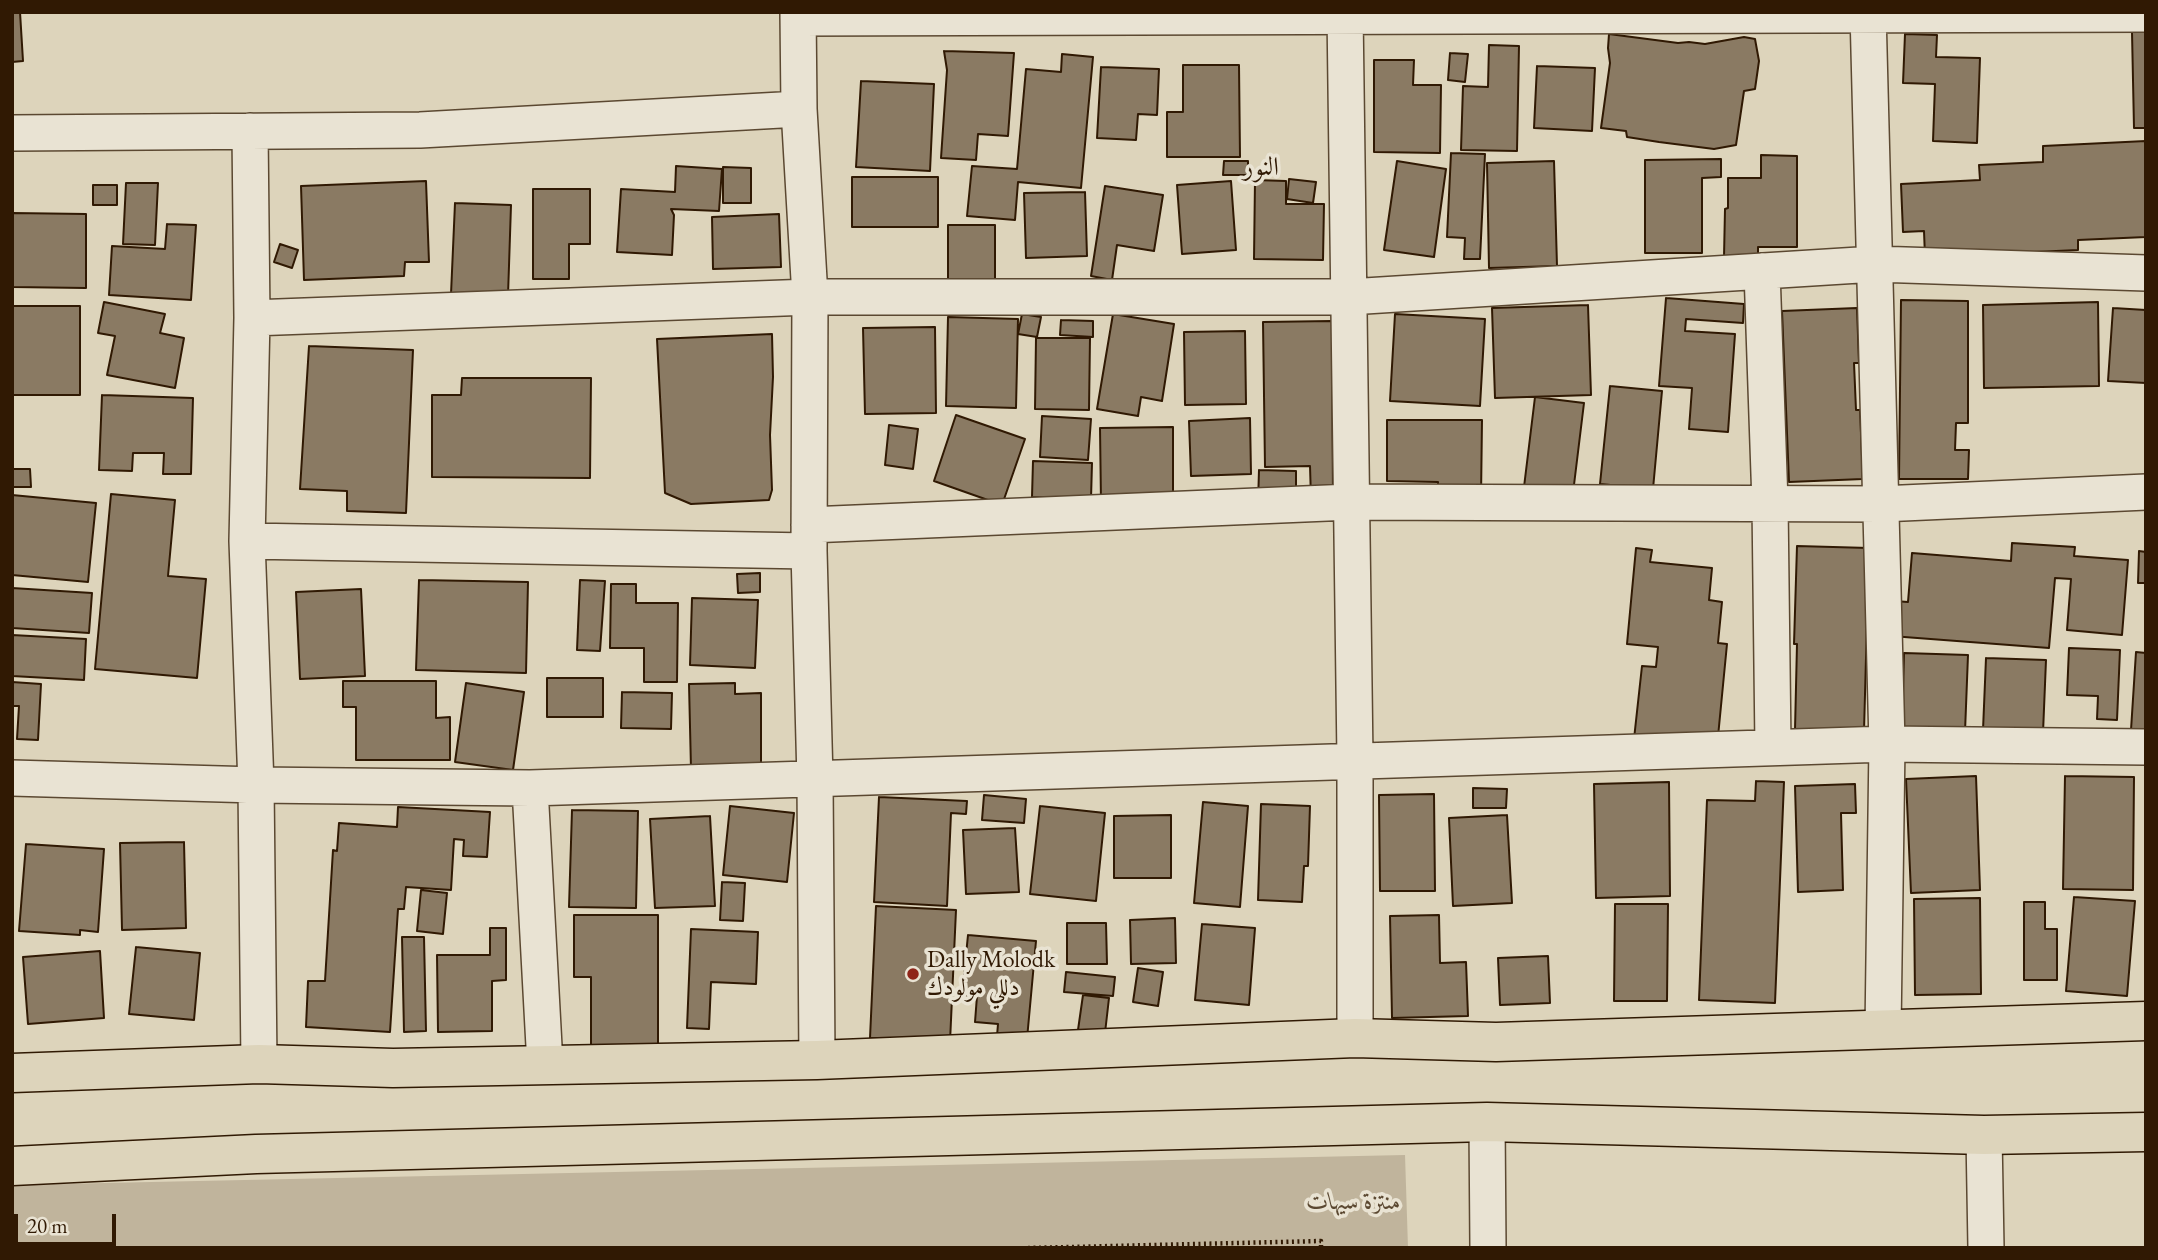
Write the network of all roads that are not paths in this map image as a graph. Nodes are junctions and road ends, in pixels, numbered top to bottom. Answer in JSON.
{"nodes":[{"id":1,"x":1868,"y":13,"type":"edge"},
{"id":2,"x":2146,"y":14,"type":"edge"},
{"id":3,"x":798,"y":15,"type":"edge"},
{"id":4,"x":1146,"y":15,"type":"edge"},
{"id":5,"x":1345,"y":15,"type":"edge"},
{"id":6,"x":799,"y":109,"type":"junction"},
{"id":7,"x":250,"y":131,"type":"junction"},
{"id":8,"x":12,"y":133,"type":"edge"},
{"id":9,"x":1875,"y":264,"type":"junction"},
{"id":10,"x":1762,"y":271,"type":"junction"},
{"id":11,"x":2146,"y":273,"type":"edge"},
{"id":12,"x":1349,"y":296,"type":"junction"},
{"id":13,"x":810,"y":297,"type":"junction"},
{"id":14,"x":252,"y":318,"type":"junction"},
{"id":15,"x":2146,"y":492,"type":"edge"},
{"id":16,"x":1351,"y":502,"type":"junction"},
{"id":17,"x":1770,"y":503,"type":"junction"},
{"id":18,"x":1881,"y":504,"type":"junction"},
{"id":19,"x":809,"y":538,"type":"junction"},
{"id":20,"x":247,"y":541,"type":"junction"},
{"id":21,"x":1887,"y":744,"type":"junction"},
{"id":22,"x":1773,"y":747,"type":"junction"},
{"id":23,"x":2146,"y":747,"type":"edge"},
{"id":24,"x":1354,"y":760,"type":"junction"},
{"id":25,"x":12,"y":778,"type":"edge"},
{"id":26,"x":815,"y":780,"type":"junction"},
{"id":27,"x":256,"y":785,"type":"junction"},
{"id":28,"x":530,"y":788,"type":"junction"},
{"id":29,"x":2146,"y":1021,"type":"edge"},
{"id":30,"x":1883,"y":1030,"type":"junction"},
{"id":31,"x":1355,"y":1038,"type":"junction"},
{"id":32,"x":817,"y":1060,"type":"junction"},
{"id":33,"x":259,"y":1065,"type":"junction"},
{"id":34,"x":545,"y":1065,"type":"junction"},
{"id":35,"x":12,"y":1073,"type":"edge"},
{"id":36,"x":1487,"y":1122,"type":"junction"},
{"id":37,"x":2146,"y":1132,"type":"edge"},
{"id":38,"x":1983,"y":1135,"type":"junction"},
{"id":39,"x":12,"y":1166,"type":"edge"},
{"id":40,"x":1488,"y":1248,"type":"edge"},
{"id":41,"x":1986,"y":1248,"type":"edge"}],
"edges":[{"from":1,"to":2,"type":"street"},
{"from":1,"to":5,"type":"street"},
{"from":1,"to":9,"type":"street"},
{"from":3,"to":4,"type":"street"},
{"from":3,"to":6,"type":"street"},
{"from":4,"to":5,"type":"street"},
{"from":5,"to":12,"type":"street"},
{"from":6,"to":7,"type":"street"},
{"from":6,"to":13,"type":"street"},
{"from":7,"to":8,"type":"street"},
{"from":7,"to":14,"type":"street"},
{"from":9,"to":10,"type":"street"},
{"from":9,"to":11,"type":"street"},
{"from":9,"to":18,"type":"street"},
{"from":10,"to":12,"type":"street"},
{"from":10,"to":17,"type":"street"},
{"from":12,"to":13,"type":"street"},
{"from":12,"to":16,"type":"street"},
{"from":13,"to":14,"type":"street"},
{"from":13,"to":19,"type":"street"},
{"from":14,"to":20,"type":"street"},
{"from":15,"to":18,"type":"street"},
{"from":16,"to":17,"type":"street"},
{"from":16,"to":19,"type":"street"},
{"from":16,"to":24,"type":"street"},
{"from":17,"to":18,"type":"street"},
{"from":17,"to":22,"type":"street"},
{"from":18,"to":21,"type":"street"},
{"from":19,"to":20,"type":"street"},
{"from":19,"to":26,"type":"street"},
{"from":20,"to":27,"type":"street"},
{"from":21,"to":22,"type":"street"},
{"from":21,"to":23,"type":"street"},
{"from":21,"to":30,"type":"street"},
{"from":22,"to":24,"type":"street"},
{"from":24,"to":26,"type":"street"},
{"from":24,"to":31,"type":"street"},
{"from":25,"to":27,"type":"street"},
{"from":26,"to":28,"type":"street"},
{"from":26,"to":32,"type":"street"},
{"from":27,"to":28,"type":"street"},
{"from":27,"to":33,"type":"street"},
{"from":28,"to":34,"type":"street"},
{"from":29,"to":30,"type":"main road"},
{"from":30,"to":31,"type":"main road"},
{"from":31,"to":32,"type":"main road"},
{"from":32,"to":34,"type":"main road"},
{"from":33,"to":34,"type":"main road"},
{"from":33,"to":35,"type":"main road"},
{"from":36,"to":38,"type":"main road"},
{"from":36,"to":39,"type":"main road"},
{"from":36,"to":40,"type":"street"},
{"from":37,"to":38,"type":"main road"},
{"from":38,"to":41,"type":"street"}]}
